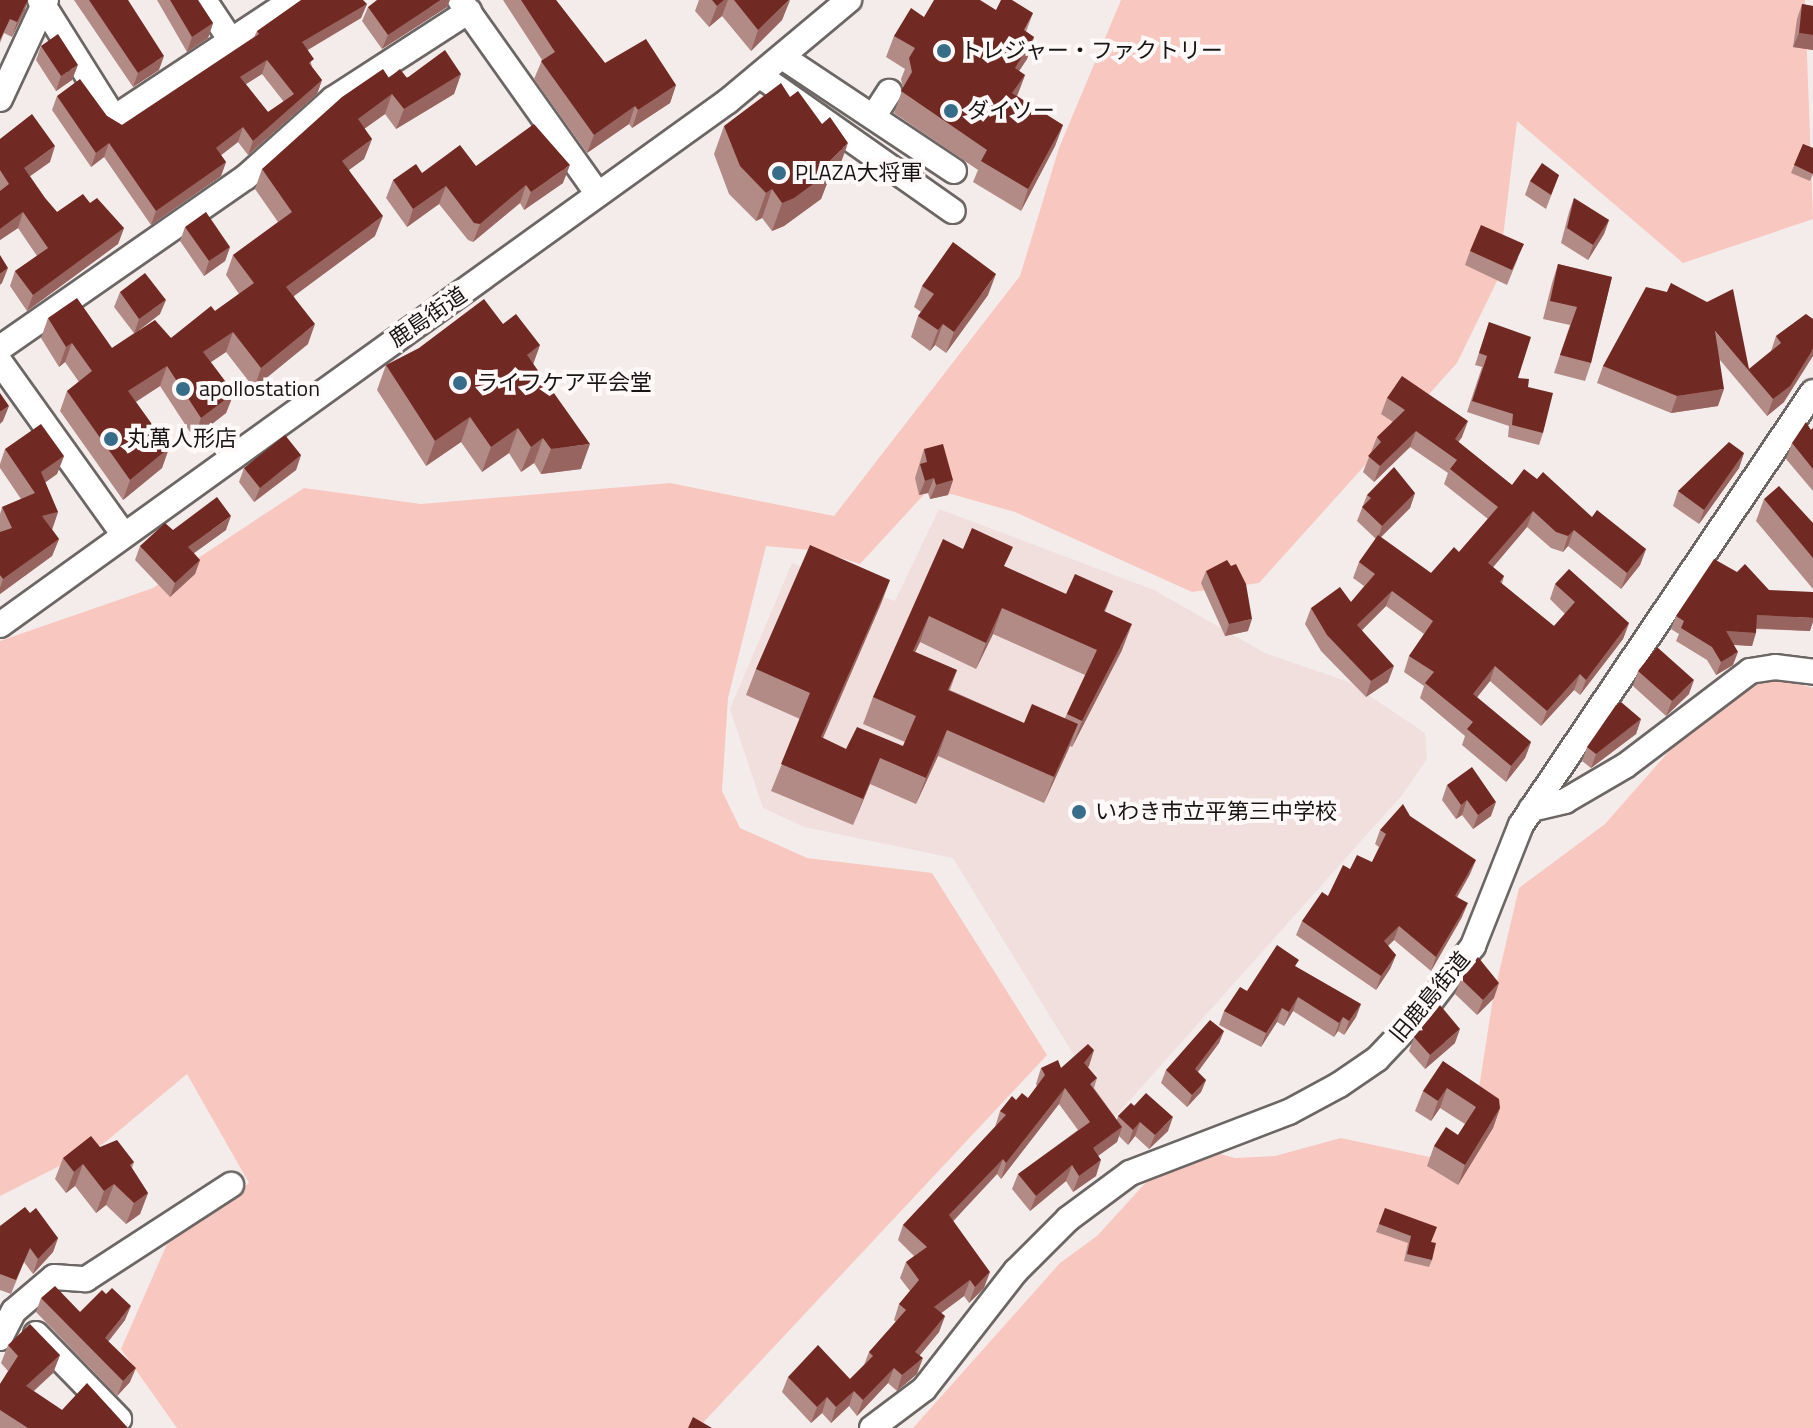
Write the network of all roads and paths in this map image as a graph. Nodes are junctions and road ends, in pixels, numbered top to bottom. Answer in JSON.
{"nodes":[{"id":1,"x":204,"y":0,"type":"edge"},
{"id":2,"x":292,"y":0,"type":"edge"},
{"id":3,"x":849,"y":0,"type":"edge"},
{"id":4,"x":43,"y":2,"type":"edge"},
{"id":5,"x":464,"y":6,"type":"edge"},
{"id":6,"x":232,"y":42,"type":"junction"},
{"id":7,"x":784,"y":58,"type":"junction"},
{"id":8,"x":760,"y":75,"type":"junction"},
{"id":9,"x":895,"y":87,"type":"dead end"},
{"id":10,"x":0,"y":99,"type":"edge"},
{"id":11,"x":873,"y":117,"type":"junction"},
{"id":12,"x":954,"y":171,"type":"dead end"},
{"id":13,"x":598,"y":194,"type":"junction"},
{"id":14,"x":953,"y":211,"type":"dead end"},
{"id":15,"x":0,"y":348,"type":"edge"},
{"id":16,"x":0,"y":362,"type":"edge"},
{"id":17,"x":1810,"y":405,"type":"edge"},
{"id":18,"x":1757,"y":477,"type":"junction"},
{"id":19,"x":1781,"y":495,"type":"edge"},
{"id":20,"x":123,"y":534,"type":"junction"},
{"id":21,"x":0,"y":625,"type":"edge"},
{"id":22,"x":1813,"y":672,"type":"edge"},
{"id":23,"x":1531,"y":809,"type":"junction"},
{"id":24,"x":231,"y":1185,"type":"dead end"},
{"id":25,"x":7,"y":1309,"type":"edge"},
{"id":26,"x":0,"y":1338,"type":"edge"},
{"id":27,"x":119,"y":1419,"type":"edge"},
{"id":28,"x":872,"y":1428,"type":"edge"}],
"edges":[{"from":1,"to":6,"type":"street"},
{"from":2,"to":6,"type":"street"},
{"from":3,"to":7,"type":"street","name":"鹿島街道"},
{"from":4,"to":6,"type":"street"},
{"from":4,"to":10,"type":"street"},
{"from":5,"to":13,"type":"street"},
{"from":5,"to":15,"type":"street"},
{"from":7,"to":8,"type":"street","name":"鹿島街道"},
{"from":7,"to":11,"type":"street"},
{"from":8,"to":13,"type":"street","name":"鹿島街道"},
{"from":8,"to":14,"type":"street"},
{"from":9,"to":11,"type":"street"},
{"from":11,"to":12,"type":"street"},
{"from":13,"to":20,"type":"street","name":"鹿島街道"},
{"from":16,"to":20,"type":"street"},
{"from":17,"to":18,"type":"street","name":"旧鹿島街道"},
{"from":18,"to":19,"type":"street"},
{"from":18,"to":23,"type":"street","name":"旧鹿島街道"},
{"from":20,"to":21,"type":"street","name":"鹿島街道"},
{"from":22,"to":23,"type":"street"},
{"from":23,"to":28,"type":"street","name":"旧鹿島街道"},
{"from":24,"to":25,"type":"street"},
{"from":25,"to":26,"type":"street"},
{"from":25,"to":27,"type":"street"}]}
